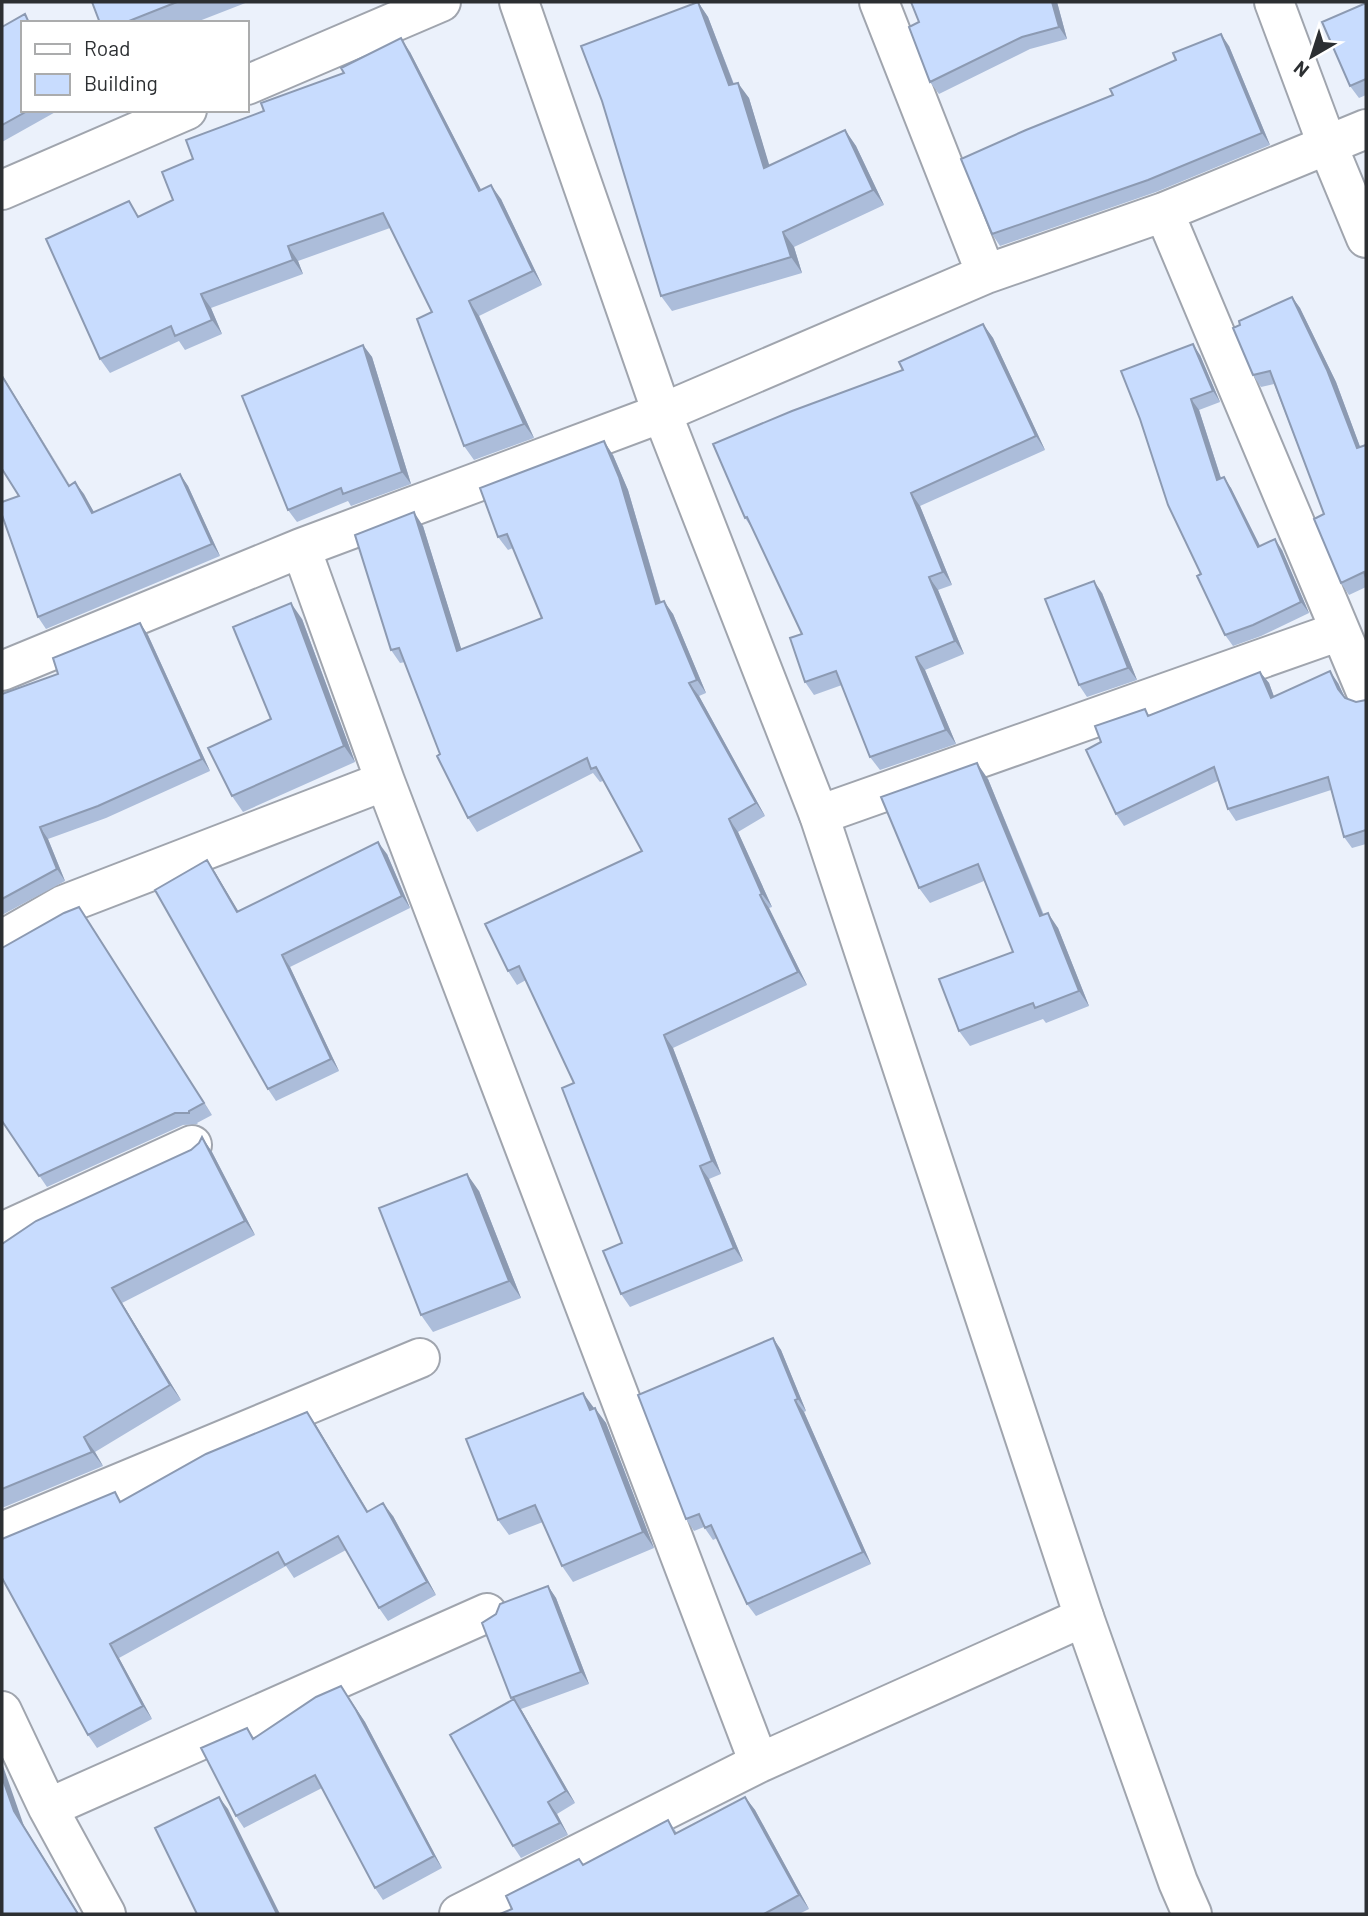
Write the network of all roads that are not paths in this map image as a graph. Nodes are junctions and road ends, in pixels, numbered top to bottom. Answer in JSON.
{"nodes":[{"id":1,"x":441,"y":2,"type":"edge"},
{"id":2,"x":519,"y":2,"type":"edge"},
{"id":3,"x":878,"y":2,"type":"edge"},
{"id":4,"x":1274,"y":2,"type":"edge"},
{"id":5,"x":248,"y":85,"type":"edge"},
{"id":6,"x":182,"y":112,"type":"edge"},
{"id":7,"x":1366,"y":129,"type":"edge"},
{"id":8,"x":1327,"y":144,"type":"junction"},
{"id":9,"x":2,"y":190,"type":"edge"},
{"id":10,"x":1164,"y":212,"type":"junction"},
{"id":11,"x":1366,"y":238,"type":"edge"},
{"id":12,"x":986,"y":274,"type":"junction"},
{"id":13,"x":662,"y":413,"type":"junction"},
{"id":14,"x":301,"y":548,"type":"junction"},
{"id":15,"x":1340,"y":631,"type":"junction"},
{"id":16,"x":2,"y":671,"type":"edge"},
{"id":17,"x":1366,"y":692,"type":"edge"},
{"id":18,"x":385,"y":781,"type":"junction"},
{"id":19,"x":819,"y":815,"type":"junction"},
{"id":20,"x":2,"y":940,"type":"edge"},
{"id":21,"x":192,"y":1145,"type":"edge"},
{"id":22,"x":2,"y":1233,"type":"edge"},
{"id":23,"x":420,"y":1358,"type":"dead end"},
{"id":24,"x":2,"y":1532,"type":"edge"},
{"id":25,"x":486,"y":1613,"type":"dead end"},
{"id":26,"x":1084,"y":1617,"type":"junction"},
{"id":27,"x":2,"y":1711,"type":"edge"},
{"id":28,"x":759,"y":1763,"type":"junction"},
{"id":29,"x":48,"y":1808,"type":"junction"},
{"id":30,"x":106,"y":1914,"type":"edge"},
{"id":31,"x":459,"y":1914,"type":"edge"},
{"id":32,"x":1192,"y":1914,"type":"edge"}],
"edges":[{"from":1,"to":5,"type":"street"},
{"from":2,"to":13,"type":"street"},
{"from":3,"to":12,"type":"street"},
{"from":4,"to":8,"type":"street"},
{"from":6,"to":9,"type":"street"},
{"from":7,"to":8,"type":"street"},
{"from":8,"to":10,"type":"street"},
{"from":8,"to":11,"type":"street"},
{"from":10,"to":12,"type":"street"},
{"from":10,"to":15,"type":"street"},
{"from":12,"to":13,"type":"street"},
{"from":13,"to":14,"type":"street"},
{"from":13,"to":19,"type":"street"},
{"from":14,"to":16,"type":"street"},
{"from":14,"to":18,"type":"street"},
{"from":15,"to":17,"type":"street"},
{"from":15,"to":19,"type":"street"},
{"from":18,"to":20,"type":"street"},
{"from":18,"to":28,"type":"street"},
{"from":19,"to":26,"type":"street"},
{"from":21,"to":22,"type":"street"},
{"from":23,"to":24,"type":"street"},
{"from":25,"to":29,"type":"street"},
{"from":26,"to":28,"type":"street"},
{"from":26,"to":32,"type":"street"},
{"from":27,"to":29,"type":"street"},
{"from":28,"to":31,"type":"street"},
{"from":29,"to":30,"type":"street"}]}
